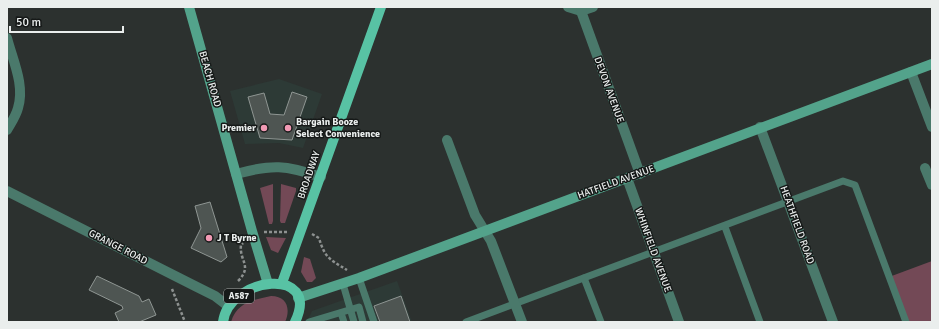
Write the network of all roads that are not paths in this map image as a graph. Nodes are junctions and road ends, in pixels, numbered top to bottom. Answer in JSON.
{"nodes":[{"id":1,"x":189,"y":7,"type":"edge"},
{"id":2,"x":381,"y":7,"type":"edge"},
{"id":3,"x":568,"y":7,"type":"edge"},
{"id":4,"x":593,"y":7,"type":"edge"},
{"id":5,"x":581,"y":9,"type":"edge"},
{"id":6,"x":7,"y":38,"type":"edge"},
{"id":7,"x":932,"y":64,"type":"edge"},
{"id":8,"x":911,"y":72,"type":"junction"},
{"id":9,"x":760,"y":127,"type":"junction"},
{"id":10,"x":932,"y":128,"type":"edge"},
{"id":11,"x":7,"y":130,"type":"edge"},
{"id":12,"x":447,"y":140,"type":"dead end"},
{"id":13,"x":925,"y":168,"type":"dead end"},
{"id":14,"x":236,"y":174,"type":"junction"},
{"id":15,"x":640,"y":174,"type":"junction"},
{"id":16,"x":321,"y":177,"type":"junction"},
{"id":17,"x":627,"y":178,"type":"junction"},
{"id":18,"x":932,"y":185,"type":"edge"},
{"id":19,"x":7,"y":191,"type":"edge"},
{"id":20,"x":788,"y":202,"type":"junction"},
{"id":21,"x":725,"y":227,"type":"junction"},
{"id":22,"x":485,"y":231,"type":"junction"},
{"id":23,"x":653,"y":253,"type":"junction"},
{"id":24,"x":359,"y":278,"type":"junction"},
{"id":25,"x":584,"y":278,"type":"junction"},
{"id":26,"x":282,"y":283,"type":"junction"},
{"id":27,"x":268,"y":284,"type":"junction"},
{"id":28,"x":343,"y":284,"type":"junction"},
{"id":29,"x":298,"y":298,"type":"junction"},
{"id":30,"x":515,"y":304,"type":"junction"},
{"id":31,"x":228,"y":306,"type":"junction"},
{"id":32,"x":350,"y":310,"type":"junction"},
{"id":33,"x":341,"y":313,"type":"junction"},
{"id":34,"x":333,"y":319,"type":"edge"},
{"id":35,"x":324,"y":320,"type":"edge"},
{"id":36,"x":299,"y":321,"type":"edge"},
{"id":37,"x":313,"y":321,"type":"edge"},
{"id":38,"x":223,"y":322,"type":"edge"},
{"id":39,"x":344,"y":322,"type":"edge"},
{"id":40,"x":354,"y":322,"type":"edge"},
{"id":41,"x":364,"y":322,"type":"edge"},
{"id":42,"x":374,"y":322,"type":"edge"},
{"id":43,"x":466,"y":322,"type":"edge"},
{"id":44,"x":522,"y":322,"type":"edge"},
{"id":45,"x":601,"y":322,"type":"edge"},
{"id":46,"x":679,"y":322,"type":"edge"},
{"id":47,"x":760,"y":322,"type":"edge"},
{"id":48,"x":833,"y":322,"type":"edge"},
{"id":49,"x":906,"y":322,"type":"edge"}],
"edges":[{"from":1,"to":14,"type":"street","name":"BEACH ROAD"},
{"from":2,"to":16,"type":"main road","name":"BROADWAY"},
{"from":3,"to":5,"type":"street"},
{"from":4,"to":5,"type":"street"},
{"from":5,"to":15,"type":"street","name":"DEVON AVENUE"},
{"from":6,"to":11,"type":"street"},
{"from":7,"to":8,"type":"street","name":"HATFIELD AVENUE"},
{"from":8,"to":9,"type":"street","name":"HATFIELD AVENUE"},
{"from":8,"to":10,"type":"street"},
{"from":9,"to":15,"type":"street","name":"HATFIELD AVENUE"},
{"from":9,"to":20,"type":"street","name":"HEATHFIELD ROAD"},
{"from":12,"to":22,"type":"street"},
{"from":13,"to":18,"type":"street"},
{"from":14,"to":16,"type":"street"},
{"from":14,"to":27,"type":"street","name":"BEACH ROAD"},
{"from":15,"to":17,"type":"street","name":"HATFIELD AVENUE"},
{"from":16,"to":26,"type":"main road","name":"BROADWAY"},
{"from":17,"to":22,"type":"street","name":"HATFIELD AVENUE"},
{"from":17,"to":23,"type":"street","name":"WHINFIELD AVENUE"},
{"from":19,"to":31,"type":"street","name":"GRANGE ROAD"},
{"from":20,"to":21,"type":"lane"},
{"from":20,"to":48,"type":"street","name":"HEATHFIELD ROAD"},
{"from":20,"to":49,"type":"lane"},
{"from":21,"to":23,"type":"lane"},
{"from":21,"to":47,"type":"lane"},
{"from":22,"to":24,"type":"street","name":"HATFIELD AVENUE"},
{"from":22,"to":30,"type":"street"},
{"from":23,"to":25,"type":"lane"},
{"from":23,"to":46,"type":"street","name":"WHINFIELD AVENUE"},
{"from":24,"to":28,"type":"street","name":"HATFIELD AVENUE"},
{"from":24,"to":42,"type":"lane"},
{"from":25,"to":30,"type":"lane"},
{"from":25,"to":45,"type":"lane"},
{"from":26,"to":27,"type":"main road","number":"A587"},
{"from":26,"to":29,"type":"main road"},
{"from":27,"to":31,"type":"main road","number":"A587"},
{"from":28,"to":29,"type":"street","name":"HATFIELD AVENUE"},
{"from":28,"to":32,"type":"lane"},
{"from":29,"to":36,"type":"main road"},
{"from":30,"to":43,"type":"lane"},
{"from":30,"to":44,"type":"street"},
{"from":31,"to":38,"type":"main road","number":"A587"},
{"from":32,"to":33,"type":"lane"},
{"from":32,"to":40,"type":"lane"},
{"from":32,"to":41,"type":"lane"},
{"from":33,"to":34,"type":"lane"},
{"from":33,"to":39,"type":"lane"},
{"from":34,"to":35,"type":"lane"},
{"from":35,"to":37,"type":"lane"}]}
